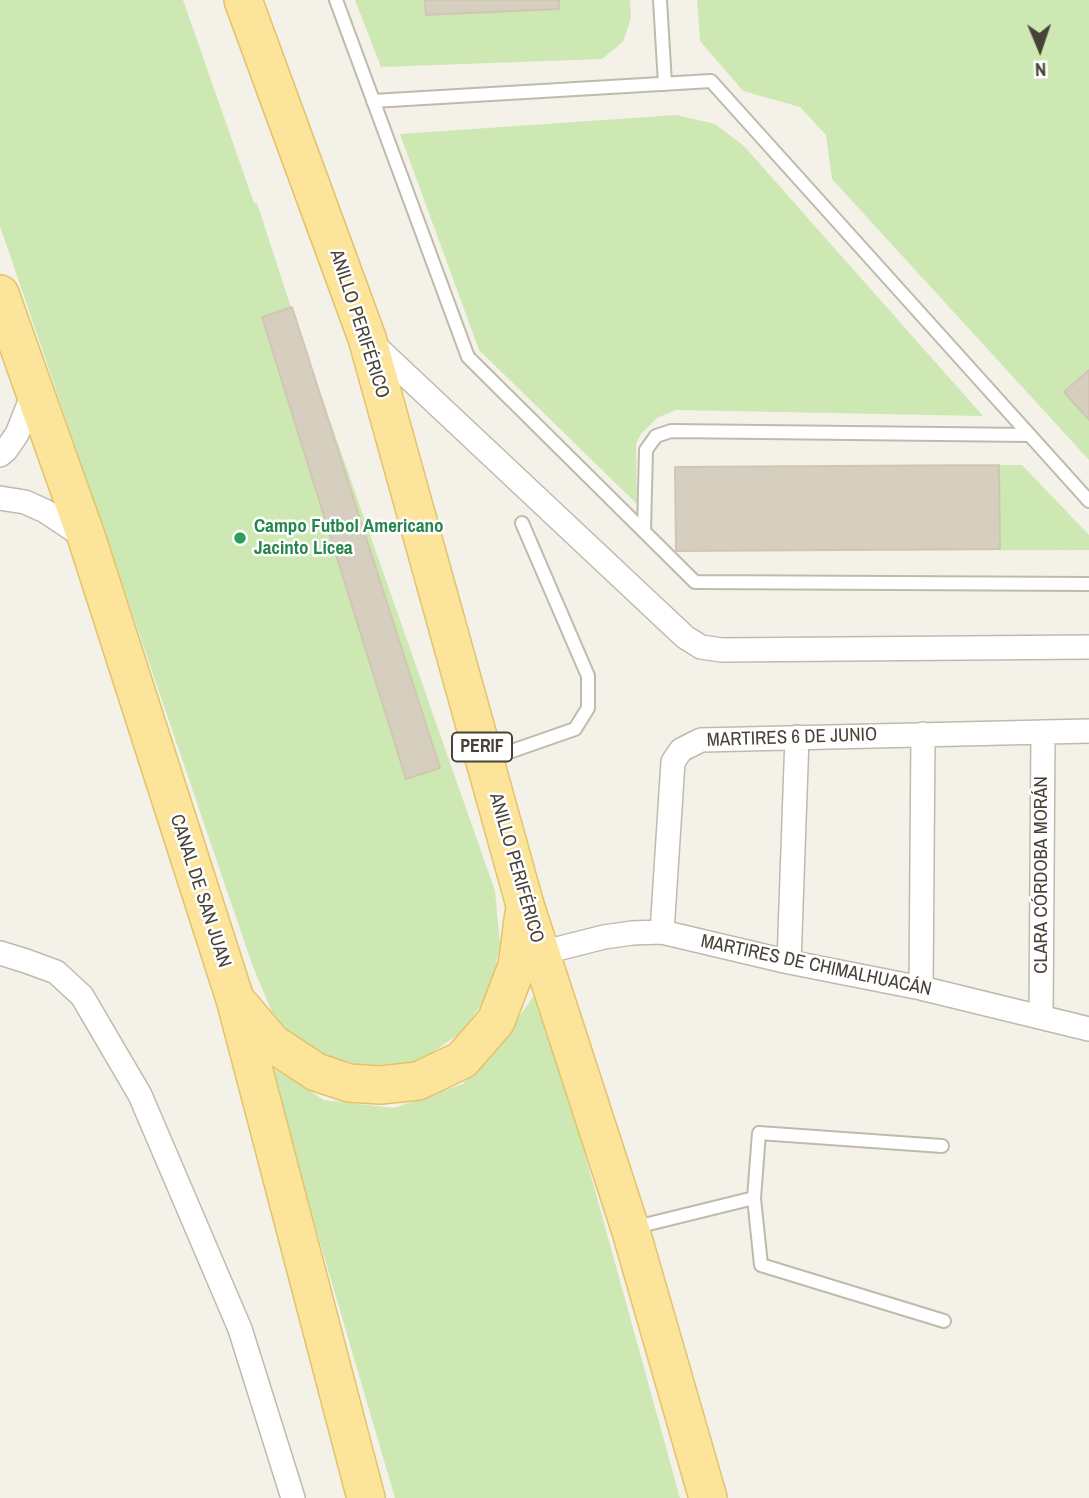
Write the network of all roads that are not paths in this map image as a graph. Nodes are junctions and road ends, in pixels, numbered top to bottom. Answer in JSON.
{"nodes":[{"id":1,"x":243,"y":0,"type":"edge"},
{"id":2,"x":336,"y":0,"type":"edge"},
{"id":3,"x":660,"y":0,"type":"edge"},
{"id":4,"x":665,"y":84,"type":"junction"},
{"id":5,"x":373,"y":101,"type":"junction"},
{"id":6,"x":0,"y":294,"type":"edge"},
{"id":7,"x":367,"y":338,"type":"junction"},
{"id":8,"x":35,"y":389,"type":"junction"},
{"id":9,"x":1030,"y":435,"type":"junction"},
{"id":10,"x":0,"y":455,"type":"edge"},
{"id":11,"x":0,"y":498,"type":"edge"},
{"id":12,"x":1089,"y":501,"type":"edge"},
{"id":13,"x":523,"y":523,"type":"dead end"},
{"id":14,"x":644,"y":531,"type":"junction"},
{"id":15,"x":87,"y":539,"type":"junction"},
{"id":16,"x":1089,"y":584,"type":"edge"},
{"id":17,"x":1089,"y":647,"type":"edge"},
{"id":18,"x":1089,"y":731,"type":"edge"},
{"id":19,"x":1043,"y":732,"type":"junction"},
{"id":20,"x":923,"y":734,"type":"junction"},
{"id":21,"x":797,"y":737,"type":"junction"},
{"id":22,"x":485,"y":760,"type":"junction"},
{"id":23,"x":525,"y":905,"type":"junction"},
{"id":24,"x":662,"y":932,"type":"junction"},
{"id":25,"x":0,"y":953,"type":"edge"},
{"id":26,"x":541,"y":953,"type":"junction"},
{"id":27,"x":789,"y":962,"type":"junction"},
{"id":28,"x":921,"y":988,"type":"junction"},
{"id":29,"x":235,"y":999,"type":"junction"},
{"id":30,"x":1041,"y":1017,"type":"junction"},
{"id":31,"x":1089,"y":1029,"type":"edge"},
{"id":32,"x":942,"y":1146,"type":"dead end"},
{"id":33,"x":754,"y":1198,"type":"junction"},
{"id":34,"x":630,"y":1228,"type":"junction"},
{"id":35,"x":944,"y":1321,"type":"dead end"},
{"id":36,"x":293,"y":1498,"type":"edge"},
{"id":37,"x":366,"y":1498,"type":"edge"},
{"id":38,"x":708,"y":1498,"type":"edge"}],
"edges":[{"from":1,"to":7,"type":"main road","name":"ANILLO PERIFÉRICO","number":"PERIF"},
{"from":2,"to":5,"type":"lane"},
{"from":3,"to":4,"type":"lane"},
{"from":4,"to":5,"type":"lane"},
{"from":4,"to":9,"type":"lane"},
{"from":5,"to":14,"type":"lane"},
{"from":6,"to":8,"type":"main road","name":"CANAL DE SAN JUAN"},
{"from":7,"to":17,"type":"street"},
{"from":7,"to":22,"type":"main road","name":"ANILLO PERIFÉRICO","number":"PERIF"},
{"from":8,"to":10,"type":"street"},
{"from":8,"to":15,"type":"main road","name":"CANAL DE SAN JUAN"},
{"from":9,"to":12,"type":"lane"},
{"from":9,"to":14,"type":"lane"},
{"from":11,"to":15,"type":"street"},
{"from":13,"to":22,"type":"lane"},
{"from":14,"to":16,"type":"lane"},
{"from":15,"to":29,"type":"main road","name":"CANAL DE SAN JUAN"},
{"from":18,"to":19,"type":"street","name":"MARTIRES 6 DE JUNIO"},
{"from":19,"to":20,"type":"street","name":"MARTIRES 6 DE JUNIO"},
{"from":19,"to":30,"type":"street","name":"CLARA CÓRDOBA MORÁN"},
{"from":20,"to":21,"type":"street","name":"MARTIRES 6 DE JUNIO"},
{"from":20,"to":28,"type":"street"},
{"from":21,"to":24,"type":"street","name":"MARTIRES 6 DE JUNIO"},
{"from":21,"to":27,"type":"street"},
{"from":22,"to":23,"type":"main road","name":"ANILLO PERIFÉRICO","number":"PERIF"},
{"from":23,"to":26,"type":"main road","name":"ANILLO PERIFÉRICO","number":"PERIF"},
{"from":23,"to":29,"type":"main road"},
{"from":24,"to":26,"type":"street","name":"MARTIRES DE CHIMALHUACÁN"},
{"from":24,"to":27,"type":"street","name":"MARTIRES DE CHIMALHUACÁN"},
{"from":25,"to":36,"type":"street"},
{"from":26,"to":34,"type":"main road","name":"ANILLO PERIFÉRICO","number":"PERIF"},
{"from":27,"to":28,"type":"street","name":"MARTIRES DE CHIMALHUACÁN"},
{"from":28,"to":30,"type":"street","name":"MARTIRES DE CHIMALHUACÁN"},
{"from":29,"to":37,"type":"main road","name":"CANAL DE SAN JUAN"},
{"from":30,"to":31,"type":"street","name":"MARTIRES DE CHIMALHUACÁN"},
{"from":32,"to":33,"type":"lane"},
{"from":33,"to":34,"type":"lane"},
{"from":33,"to":35,"type":"lane"},
{"from":34,"to":38,"type":"main road","name":"ANILLO PERIFÉRICO","number":"PERIF"}]}
